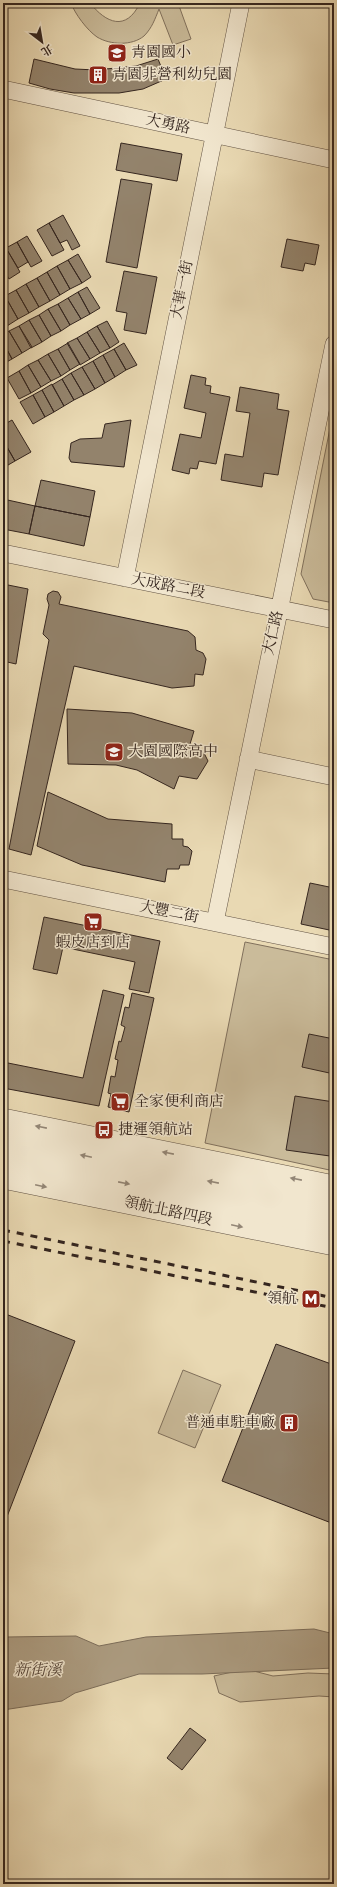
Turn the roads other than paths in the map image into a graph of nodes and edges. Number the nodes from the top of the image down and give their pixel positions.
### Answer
1 (241, 3) edge
2 (3, 89) edge
3 (214, 134) junction
4 (334, 160) edge
5 (334, 344) edge
6 (3, 553) edge
7 (125, 578) junction
8 (279, 609) junction
9 (334, 620) edge
10 (248, 758) junction
11 (334, 777) edge
12 (3, 879) edge
13 (215, 922) junction
14 (334, 947) edge
15 (3, 1119) edge
16 (3, 1139) edge
17 (3, 1159) edge
18 (3, 1178) edge
19 (334, 1186) edge
20 (334, 1206) edge
21 (334, 1226) edge
22 (334, 1245) edge

1 - 3 street, 大華一街
2 - 3 street, 大勇路
3 - 4 street, 大勇路
3 - 7 street, 大華一街
5 - 8 street, 大仁路
6 - 7 street, 大成路二段
7 - 8 street, 大成路二段
8 - 9 street, 大成路二段
8 - 10 street, 大仁路
10 - 11 street
10 - 13 street, 大仁路
12 - 13 street, 大豐二街
13 - 14 street, 大豐二街
19 -> 15 street
20 -> 16 main road
17 -> 21 main road, 領航北路四段
18 -> 22 street, 領航北路四段

